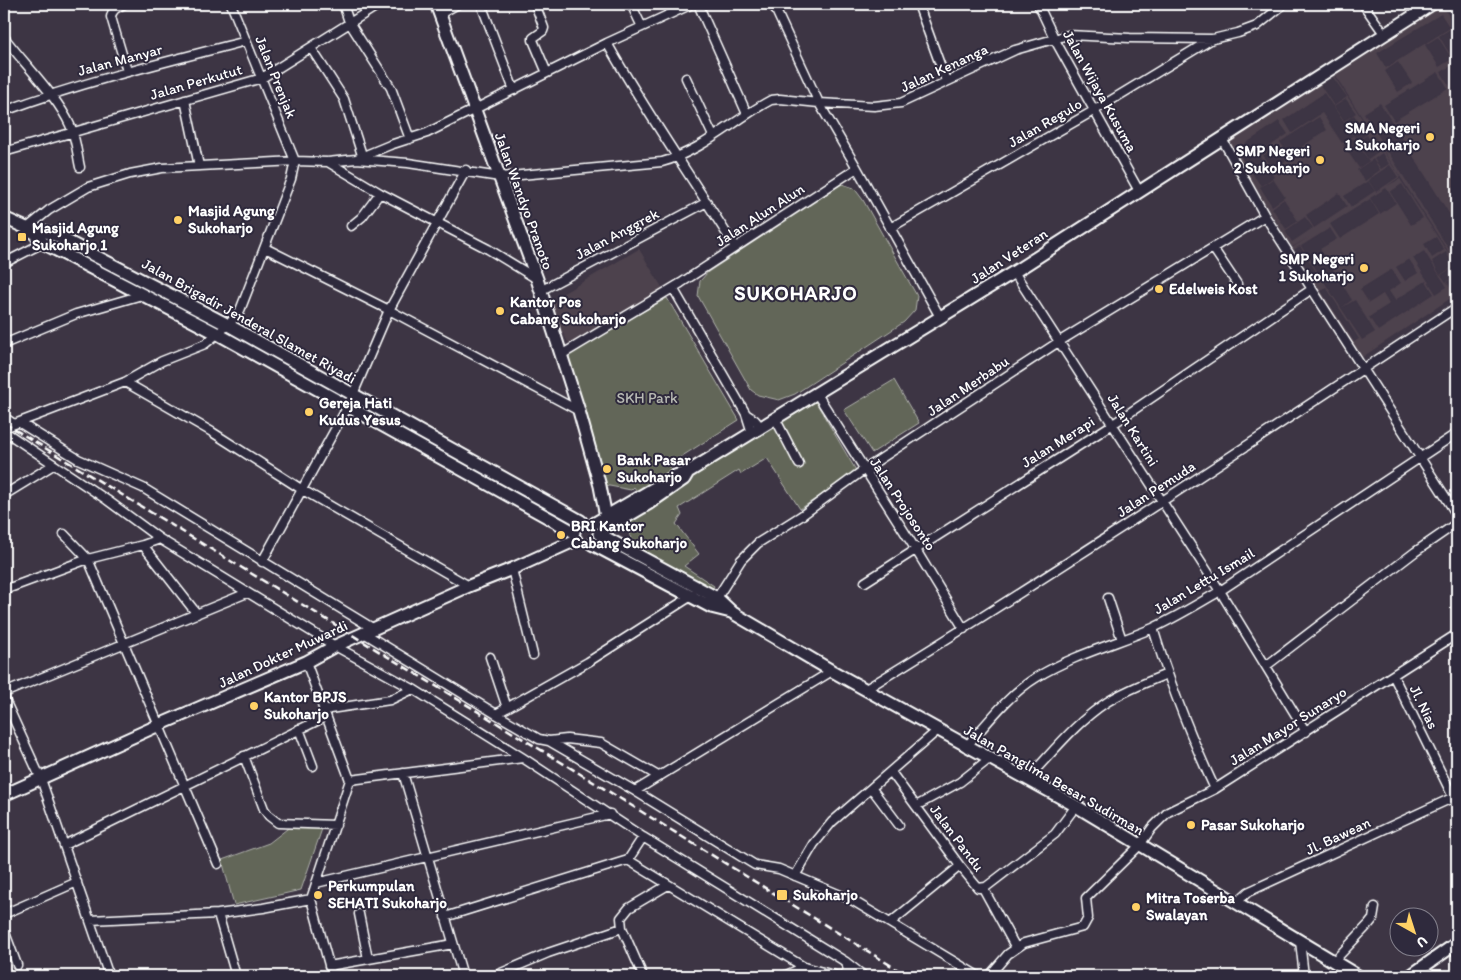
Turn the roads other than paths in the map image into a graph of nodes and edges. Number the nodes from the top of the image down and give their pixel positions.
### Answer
1 (124, 4) edge
2 (231, 4) edge
3 (343, 4) edge
4 (380, 4) edge
5 (458, 4) edge
6 (481, 4) edge
7 (536, 4) edge
8 (631, 4) edge
9 (692, 4) edge
10 (698, 4) edge
11 (773, 4) edge
12 (918, 4) edge
13 (1038, 4) edge
14 (1284, 4) edge
15 (1363, 4) edge
16 (1432, 4) edge
17 (1453, 4) edge
18 (674, 7) edge
19 (438, 9) edge
20 (1457, 11) edge
21 (349, 22) junction
22 (642, 26) junction
23 (1385, 35) junction
24 (4, 38) edge
25 (1213, 39) junction
26 (1055, 40) junction
27 (246, 41) junction
28 (607, 43) junction
29 (311, 48) junction
30 (127, 71) junction
31 (547, 73) junction
32 (262, 78) junction
33 (686, 78) dead end
34 (946, 80) junction
35 (514, 90) junction
36 (50, 94) junction
37 (185, 100) junction
38 (819, 103) junction
39 (475, 108) junction
40 (1095, 110) junction
41 (4, 111) edge
42 (747, 114) junction
43 (72, 132) junction
44 (713, 136) junction
45 (410, 139) junction
46 (1222, 140) junction
47 (4, 152) edge
48 (359, 157) junction
49 (678, 157) junction
50 (294, 162) junction
51 (328, 162) junction
52 (199, 166) junction
53 (80, 167) dead end
54 (857, 168) junction
55 (466, 170) junction
56 (500, 177) junction
57 (1139, 191) junction
58 (380, 193) junction
59 (707, 202) junction
60 (1265, 216) junction
61 (4, 218) edge
62 (437, 222) junction
63 (351, 226) dead end
64 (890, 228) junction
65 (29, 229) junction
66 (43, 243) junction
67 (735, 247) junction
68 (265, 248) junction
69 (1213, 248) junction
70 (4, 263) edge
71 (1014, 272) junction
72 (1237, 284) dead end
73 (538, 285) junction
74 (673, 288) junction
75 (1312, 289) junction
76 (142, 294) junction
77 (1457, 307) edge
78 (389, 310) junction
79 (940, 317) junction
80 (228, 325) junction
81 (218, 334) junction
82 (1060, 341) junction
83 (4, 344) edge
84 (561, 355) junction
85 (305, 368) junction
86 (1363, 369) junction
87 (298, 378) junction
88 (124, 382) junction
89 (817, 394) junction
90 (353, 395) junction
91 (348, 406) junction
92 (579, 411) junction
93 (4, 417) edge
94 (775, 418) junction
95 (17, 424) junction
96 (1113, 424) junction
97 (4, 430) edge
98 (756, 430) junction
99 (1457, 433) edge
100 (1420, 457) junction
101 (799, 464) dead end
102 (53, 465) junction
103 (865, 469) junction
104 (301, 489) junction
105 (4, 495) edge
106 (1162, 502) junction
107 (4, 505) edge
108 (4, 515) edge
109 (1457, 515) edge
110 (581, 521) junction
111 (608, 521) junction
112 (1457, 523) edge
113 (598, 530) junction
114 (64, 534) dead end
115 (575, 536) junction
116 (160, 539) junction
117 (592, 544) junction
118 (143, 545) junction
119 (916, 550) junction
120 (88, 559) junction
121 (262, 562) junction
122 (512, 569) junction
123 (865, 582) dead end
124 (469, 586) junction
125 (702, 589) junction
126 (4, 590) edge
127 (1220, 591) junction
128 (247, 594) junction
129 (691, 596) junction
130 (1108, 598) dead end
131 (714, 602) junction
132 (197, 614) junction
133 (1153, 628) junction
134 (964, 629) junction
135 (369, 631) junction
136 (1457, 634) edge
137 (1122, 640) junction
138 (124, 644) junction
139 (335, 646) junction
140 (533, 655) dead end
141 (490, 657) dead end
142 (306, 662) junction
143 (1266, 666) junction
144 (832, 671) junction
145 (1167, 674) junction
146 (1393, 675) junction
147 (412, 689) junction
148 (866, 689) junction
149 (4, 693) edge
150 (4, 698) edge
151 (507, 708) junction
152 (324, 713) junction
153 (496, 714) junction
154 (160, 725) junction
155 (299, 730) junction
156 (938, 730) junction
157 (1306, 732) junction
158 (549, 741) junction
159 (966, 747) junction
160 (244, 756) junction
161 (523, 758) junction
162 (989, 759) junction
163 (314, 766) dead end
164 (892, 772) junction
165 (403, 773) junction
166 (658, 776) junction
167 (41, 779) junction
168 (1027, 779) junction
169 (350, 780) junction
170 (186, 785) junction
171 (872, 789) junction
172 (1215, 789) junction
173 (635, 791) junction
174 (4, 795) edge
175 (1456, 801) edge
176 (916, 806) junction
177 (1076, 806) junction
178 (610, 814) junction
179 (336, 825) junction
180 (900, 825) dead end
181 (643, 837) junction
182 (64, 845) junction
183 (1140, 846) junction
184 (427, 857) junction
185 (628, 860) junction
186 (218, 864) dead end
187 (960, 866) junction
188 (795, 876) junction
189 (77, 882) junction
190 (316, 883) junction
191 (668, 884) junction
192 (983, 888) junction
193 (311, 899) junction
194 (1236, 903) junction
195 (1375, 908) dead end
196 (4, 914) edge
197 (218, 914) junction
198 (359, 914) dead end
199 (445, 917) junction
200 (90, 920) junction
201 (890, 923) junction
202 (622, 928) junction
203 (4, 930) edge
204 (1300, 941) junction
205 (1457, 943) edge
206 (453, 944) junction
207 (1016, 948) junction
208 (368, 959) junction
209 (1334, 961) junction
210 (846, 962) junction
211 (17, 965) dead end
212 (329, 966) junction
213 (804, 967) junction
214 (109, 976) edge
215 (236, 976) edge
216 (332, 976) edge
217 (463, 976) edge
218 (494, 976) edge
219 (643, 976) edge
220 (784, 976) edge
221 (840, 976) edge
222 (864, 976) edge
223 (978, 976) edge
224 (989, 976) edge
225 (1304, 976) edge
226 (1358, 976) edge
227 (1410, 976) edge

1 - 30 street
2 - 27 street, Jalan Prenjak
3 - 21 street
4 - 21 street, Jalan Perkutut
5 - 19 street
6 - 35 street
7 - 31 street
8 - 22 street
9 - 18 street
10 - 42 street
11 - 38 street
12 - 34 street
13 - 26 street, Jalan Wijaya Kusuma
14 - 25 street, Jalan Kenanga
15 - 23 street
16 - 23 main road, Jalan Veteran
17 - 20 street
18 - 22 street
19 - 39 main road, Jalan Wandyo Pranoto
21 - 29 street, Jalan Perkutut
21 - 45 street
22 - 28 street
23 - 46 main road, Jalan Veteran
24 - 36 street
25 - 26 street, Jalan Kenanga
25 - 40 street, Jalan Regulo
26 - 34 street, Jalan Kenanga
26 - 40 street, Jalan Wijaya Kusuma
27 - 30 street, Jalan Manyar
27 - 32 street, Jalan Prenjak
28 - 31 street
28 - 49 street
29 - 32 street, Jalan Perkutut
29 - 48 street
30 - 36 street, Jalan Manyar
31 - 35 street
32 - 37 street, Jalan Perkutut
32 - 50 street, Jalan Prenjak
33 - 44 street
34 - 38 street, Jalan Kenanga
35 - 39 street
36 - 41 street, Jalan Manyar
36 - 43 street
37 - 43 street, Jalan Perkutut
37 - 52 street
38 - 42 street, Jalan Kenanga
38 - 54 street
39 - 45 street
39 - 56 main road, Jalan Wandyo Pranoto
40 - 57 street, Jalan Wijaya Kusuma
40 - 64 street, Jalan Regulo
42 - 44 street, Jalan Kenanga
43 - 47 street, Jalan Perkutut
43 - 53 street
44 - 49 street, Jalan Kenanga
45 - 48 street
46 - 57 main road, Jalan Veteran
46 - 60 street
48 - 51 street
48 - 55 street, Jalan Kenanga
49 - 56 street, Jalan Kenanga
49 - 59 street
50 - 51 street
50 - 52 street
50 - 68 street
51 - 58 street
52 - 65 street
54 - 64 street
54 - 67 street, Jalan Alun Alun
55 - 56 street, Jalan Kenanga
55 - 62 street
56 - 73 main road, Jalan Wandyo Pranoto
57 - 71 main road, Jalan Veteran
58 - 62 street
58 - 63 street
59 - 67 street
59 - 73 street, Jalan Anggrek
60 - 69 street, Jalan Merbabu
60 - 75 street
61 - 65 main road, Jalan Brigadir Jenderal Slamet Riyadi
62 - 73 street
62 - 78 street
64 - 79 street
65 - 66 main road, Jalan Brigadir Jenderal Slamet Riyadi
65 - 80 main road, Jalan Brigadir Jenderal Slamet Riyadi
66 - 70 street
66 - 76 main road, Jalan Brigadir Jenderal Slamet Riyadi
67 - 74 street, Jalan Alun Alun
68 - 78 street
68 - 80 street
69 - 72 street
69 - 82 street, Jalan Merbabu
71 - 79 main road, Jalan Veteran
71 - 82 street, Jalan Kartini
73 - 84 main road, Jalan Wandyo Pranoto
74 - 84 street, Jalan Alun Alun
74 - 98 street
75 - 86 street
75 - 96 street, Jalan Merapi
76 - 81 main road, Jalan Brigadir Jenderal Slamet Riyadi
76 - 83 street
77 - 86 street, Jalan Pemuda
78 - 90 street
78 - 92 street
79 - 89 main road, Jalan Veteran
80 - 81 street
80 - 85 main road, Jalan Brigadir Jenderal Slamet Riyadi
81 - 87 main road, Jalan Brigadir Jenderal Slamet Riyadi
81 - 88 street
82 - 96 street, Jalan Kartini
82 - 103 street, Jalan Merbabu
84 - 92 main road, Jalan Wandyo Pranoto
85 - 87 main road
85 - 90 main road, Jalan Brigadir Jenderal Slamet Riyadi
86 - 100 street
86 - 106 street, Jalan Pemuda
87 - 91 main road, Jalan Brigadir Jenderal Slamet Riyadi
88 - 95 street
88 - 104 street
89 - 94 main road, Jalan Veteran
89 - 103 street, Jalan Projosonto
90 - 91 street
90 - 110 main road, Jalan Brigadir Jenderal Slamet Riyadi
91 - 104 street
91 - 115 main road, Jalan Brigadir Jenderal Slamet Riyadi
92 - 111 main road, Jalan Wandyo Pranoto
93 - 95 street
94 - 98 main road, Jalan Veteran
94 - 101 street
95 - 97 street
95 - 121 street
96 - 106 street, Jalan Kartini
96 - 119 street, Jalan Merapi
97 - 102 street
98 - 111 main road, Jalan Veteran
99 - 100 street, Jalan Lettu Ismail
100 - 109 street
100 - 127 street, Jalan Lettu Ismail
102 - 105 street
102 - 116 street
103 - 119 street, Jalan Projosonto
103 - 131 street, Jalan Merbabu
104 - 121 street
104 - 124 street
106 - 127 street, Jalan Kartini
106 - 134 street, Jalan Pemuda
107 - 108 street
110 - 113 main road
110 - 115 main road
111 - 113 main road, Jalan Veteran
112 - 143 street
113 - 117 main road
113 - 125 main road, Jalan Panglima Besar Sudirman
114 - 120 street
115 - 117 main road
115 - 122 main road, Jalan Dokter Muwardi
116 - 118 street
116 - 128 street
117 - 129 main road, Jalan Panglima Besar Sudirman
118 - 120 street
118 - 132 street
119 - 123 street, Jalan Merapi
119 - 134 street, Jalan Projosonto
120 - 126 street
120 - 138 street
121 - 135 street
122 - 124 main road, Jalan Dokter Muwardi
122 - 140 street
124 - 135 main road, Jalan Dokter Muwardi
125 - 129 street
125 - 131 main road, Jalan Panglima Besar Sudirman
127 - 133 street, Jalan Lettu Ismail
127 - 143 street, Jalan Kartini
128 - 132 street
128 - 139 street
129 - 131 main road, Jalan Panglima Besar Sudirman
129 - 151 street
130 - 137 street
131 - 144 main road, Jalan Panglima Besar Sudirman
132 - 138 street
133 - 137 street, Jalan Lettu Ismail
133 - 145 street
134 - 148 street, Jalan Pemuda
135 - 139 main road, Jalan Dokter Muwardi
135 - 153 street
136 - 146 street, Jalan Mayor Sunaryo
137 - 159 street, Jalan Lettu Ismail
138 - 149 street
138 - 154 street
139 - 142 main road, Jalan Dokter Muwardi
139 - 147 street
141 - 151 street
142 - 152 street
142 - 154 main road, Jalan Dokter Muwardi
143 - 157 street, Jalan Kartini
144 - 148 main road, Jalan Panglima Besar Sudirman
144 - 166 street
145 - 168 street
145 - 172 street
146 - 157 street, Jalan Mayor Sunaryo
146 - 175 street, Jl. Nias
147 - 152 street
147 - 161 street
148 - 156 main road, Jalan Panglima Besar Sudirman
150 - 167 street
151 - 153 street
152 - 155 street
152 - 169 street
153 - 158 street
154 - 167 main road, Jalan Dokter Muwardi
154 - 170 street
155 - 160 street
155 - 163 street
156 - 159 main road, Jalan Panglima Besar Sudirman
156 - 164 street
157 - 172 street, Jalan Mayor Sunaryo
158 - 166 street
158 - 173 street
159 - 162 main road, Jalan Panglima Besar Sudirman
160 - 170 street
160 - 179 street
161 - 165 street
161 - 178 street
162 - 168 main road, Jalan Panglima Besar Sudirman
162 - 176 street
164 - 171 street
164 - 176 street, Jalan Pandu
165 - 169 street
165 - 184 street
166 - 173 street
167 - 174 main road, Jalan Dokter Muwardi
167 - 182 street
168 - 177 main road, Jalan Panglima Besar Sudirman
169 - 179 street
170 - 182 street
170 - 186 street
171 - 180 street
171 - 188 street
172 - 183 street, Jalan Mayor Sunaryo
173 - 188 street
175 - 194 street, Jl. Bawean
176 - 187 street, Jalan Pandu
177 - 183 main road, Jalan Panglima Besar Sudirman
177 - 192 street, Jalan Pandu
178 - 181 street
178 - 184 street
179 - 190 street
181 - 185 street
181 - 210 street
182 - 189 street
183 - 194 main road, Jalan Panglima Besar Sudirman
183 - 207 street, Jalan Mayor Sunaryo
184 - 190 street
184 - 199 street
185 - 191 street
185 - 199 street
187 - 192 street, Jalan Pandu
187 - 201 street
188 - 201 street
189 - 196 street
189 - 200 street
190 - 193 street
191 - 202 street
191 - 213 street
192 - 207 street
193 - 197 street
193 - 212 street
194 - 204 main road, Jalan Panglima Besar Sudirman
195 - 209 street
197 - 200 street
197 - 215 street
198 - 208 street
199 - 206 street
200 - 214 street
201 - 223 street
202 - 218 street
202 - 219 street
203 - 211 street
204 - 209 main road, Jalan Panglima Besar Sudirman
204 - 225 street
205 - 227 main road
206 - 208 street
206 - 217 street
207 - 224 street
208 - 212 street
209 - 226 main road, Jalan Panglima Besar Sudirman
210 - 221 street
210 - 222 street
212 - 216 street
213 - 220 street
213 - 221 street

